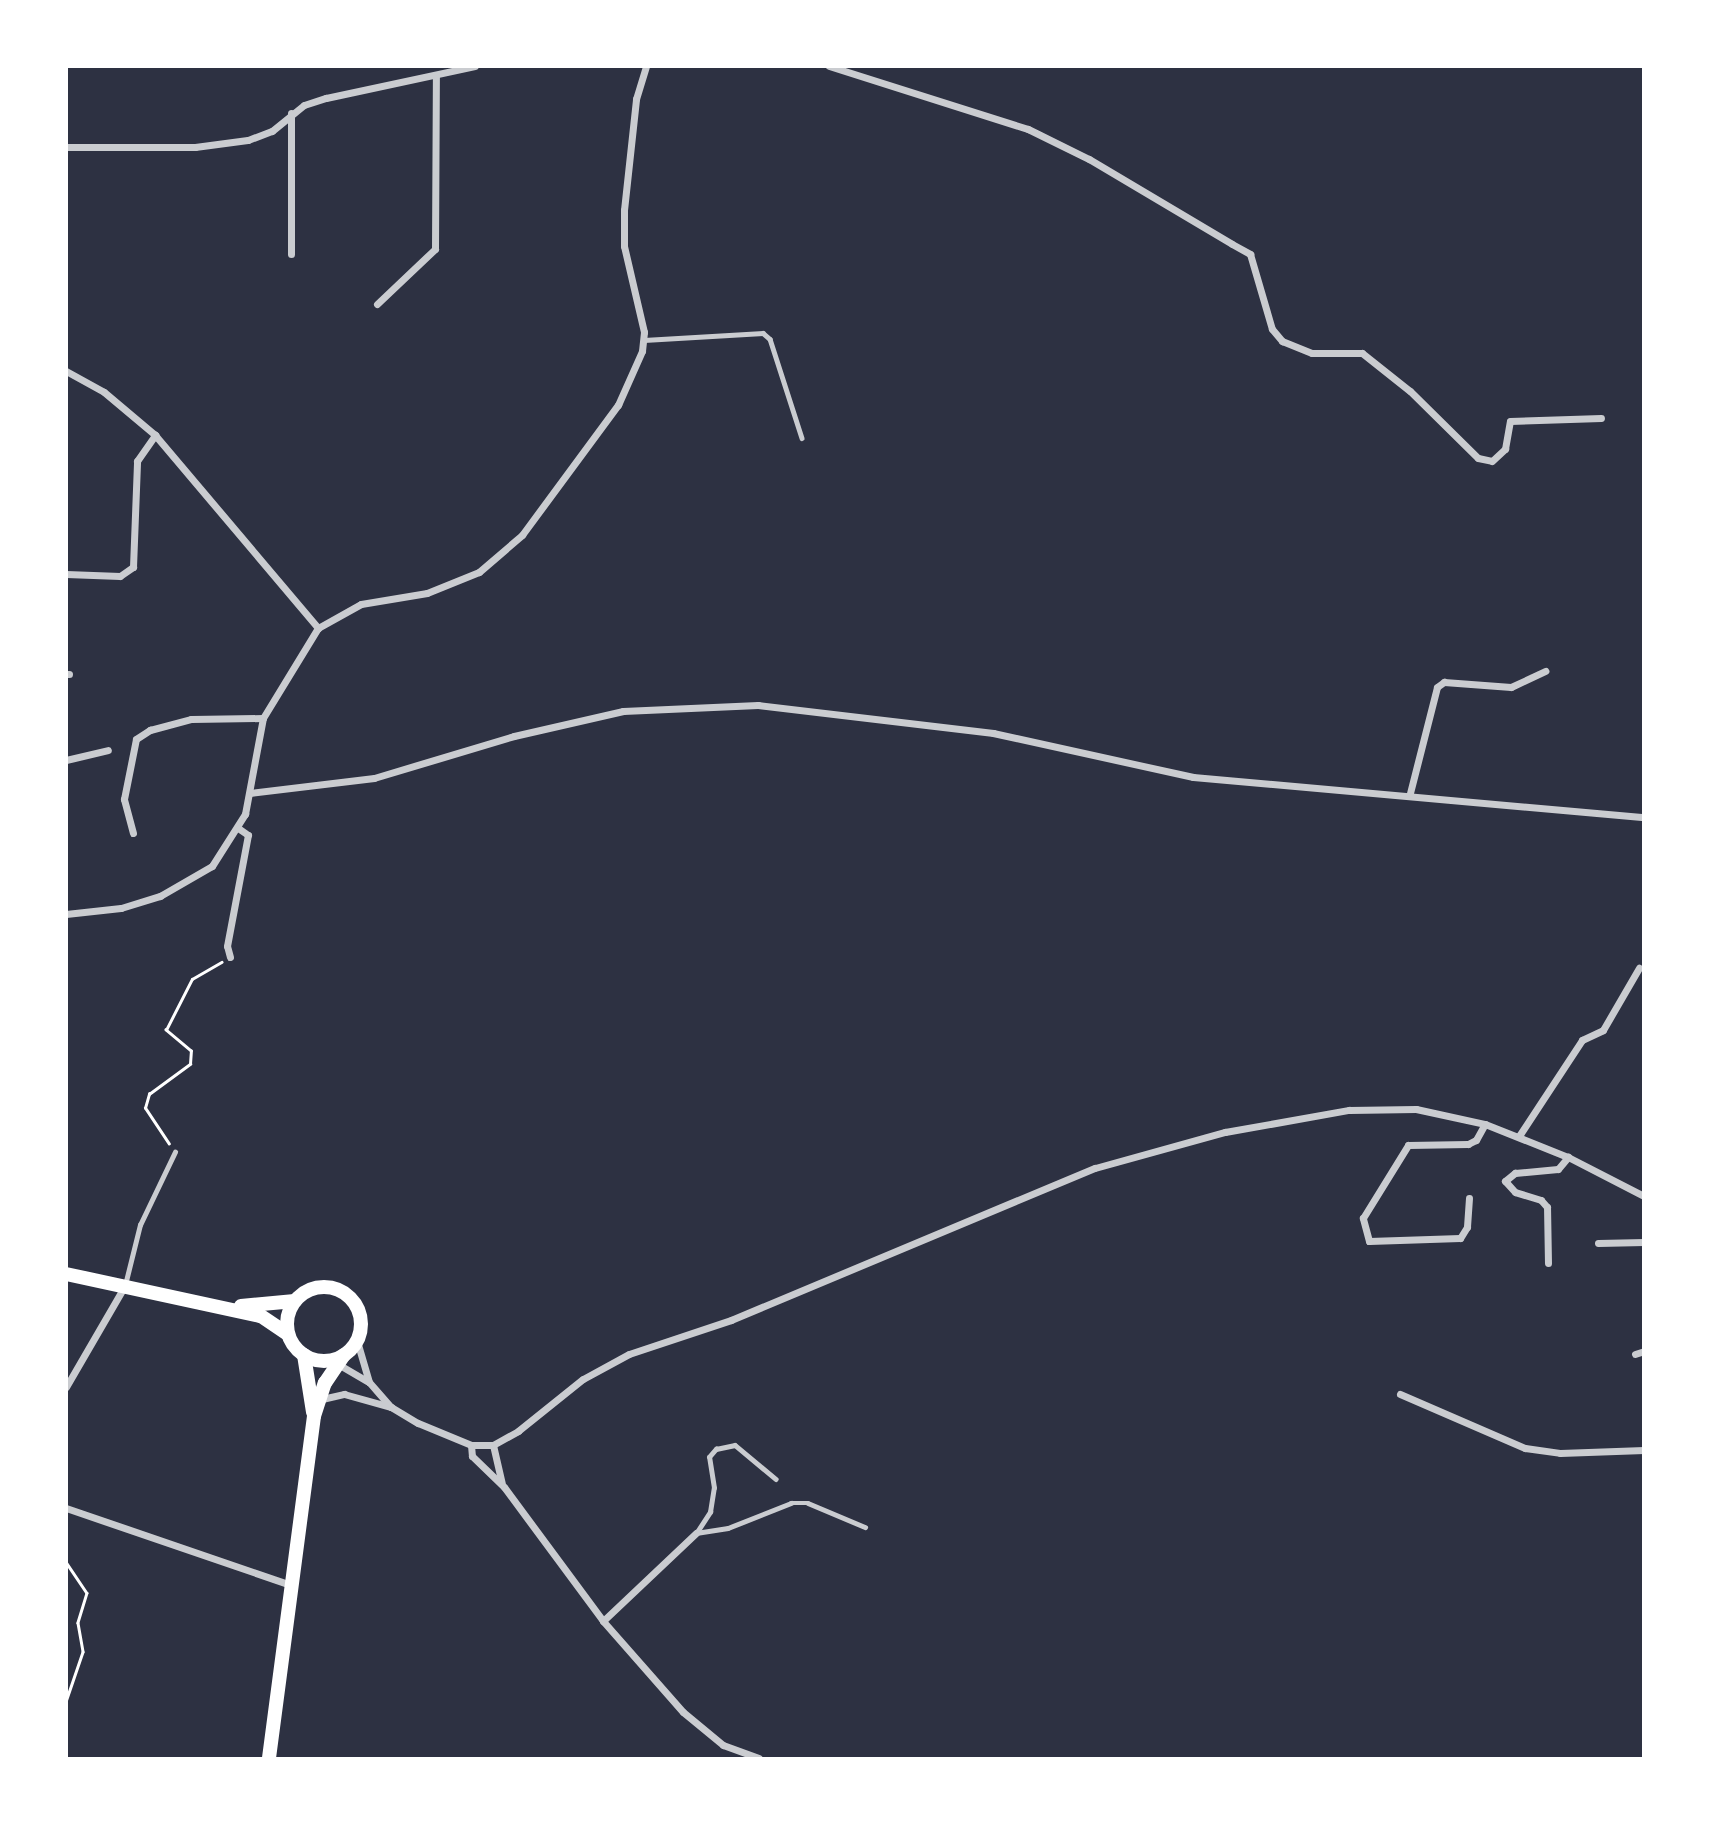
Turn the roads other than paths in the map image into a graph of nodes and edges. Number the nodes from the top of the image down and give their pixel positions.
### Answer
1 (475, 66) edge
2 (646, 66) edge
3 (829, 66) edge
4 (436, 77) junction
5 (291, 113) junction
6 (66, 147) edge
7 (291, 254) dead end
8 (377, 304) dead end
9 (643, 340) junction
10 (66, 371) edge
11 (1601, 418) dead end
12 (155, 435) junction
13 (802, 438) dead end
14 (66, 574) edge
15 (318, 628) junction
16 (1545, 671) dead end
17 (263, 719) junction
18 (108, 750) dead end
19 (66, 760) edge
20 (250, 793) junction
21 (1410, 793) junction
22 (1643, 817) edge
23 (238, 828) junction
24 (133, 833) dead end
25 (66, 914) edge
26 (230, 957) road end
27 (1639, 968) dead end
28 (1485, 1124) junction
29 (1519, 1136) junction
30 (175, 1152) road end
31 (1568, 1157) junction
32 (1643, 1196) edge
33 (1469, 1198) dead end
34 (1643, 1242) edge
35 (1598, 1243) dead end
36 (1548, 1263) dead end
37 (66, 1274) edge
38 (124, 1287) junction
39 (295, 1301) junction
40 (227, 1307) junction
41 (288, 1334) junction
42 (357, 1341) junction
43 (1643, 1351) edge
44 (1635, 1354) dead end
45 (304, 1355) junction
46 (338, 1360) junction
47 (369, 1382) junction
48 (66, 1387) edge
49 (1400, 1394) dead end
50 (318, 1401) junction
51 (391, 1407) junction
52 (314, 1416) junction
53 (493, 1444) junction
54 (471, 1445) junction
55 (1643, 1450) edge
56 (776, 1479) dead end
57 (504, 1487) junction
58 (66, 1508) edge
59 (865, 1527) dead end
60 (696, 1533) junction
61 (292, 1585) junction
62 (603, 1621) junction
63 (269, 1759) edge
64 (759, 1759) edge

1 - 4 street
2 - 9 street
3 - 11 street
4 - 5 street
4 - 8 street
5 - 6 street
5 - 7 street
9 - 13 lane
9 - 15 street
10 - 12 street
12 - 14 street
12 - 15 street
15 - 17 street
16 - 21 street
17 - 20 street
17 - 24 street
18 - 19 street
20 - 21 street
20 - 23 street
21 - 22 street
23 - 25 street
23 - 26 street
27 - 29 street
28 - 29 street
28 - 33 street
28 - 53 street
29 - 31 street
30 - 38 lane
31 - 32 street
31 - 36 street
34 - 35 street
37 - 38 main road
38 - 40 main road
38 - 48 street
39 - 40 main road
39 - 41 main road
39 - 42 main road
40 - 41 main road
41 - 45 main road
42 - 46 main road
42 - 47 street
43 - 44 street
45 - 46 main road
45 - 52 main road
46 - 47 street
46 - 50 main road
47 - 51 street
49 - 55 street
50 - 51 street
50 - 52 main road
51 - 54 street
52 - 61 main road
53 - 54 street
53 - 57 street
54 - 57 street
56 - 60 lane
57 - 62 street
58 - 61 street
59 - 60 lane
60 - 62 street
61 - 63 main road
62 - 64 street

